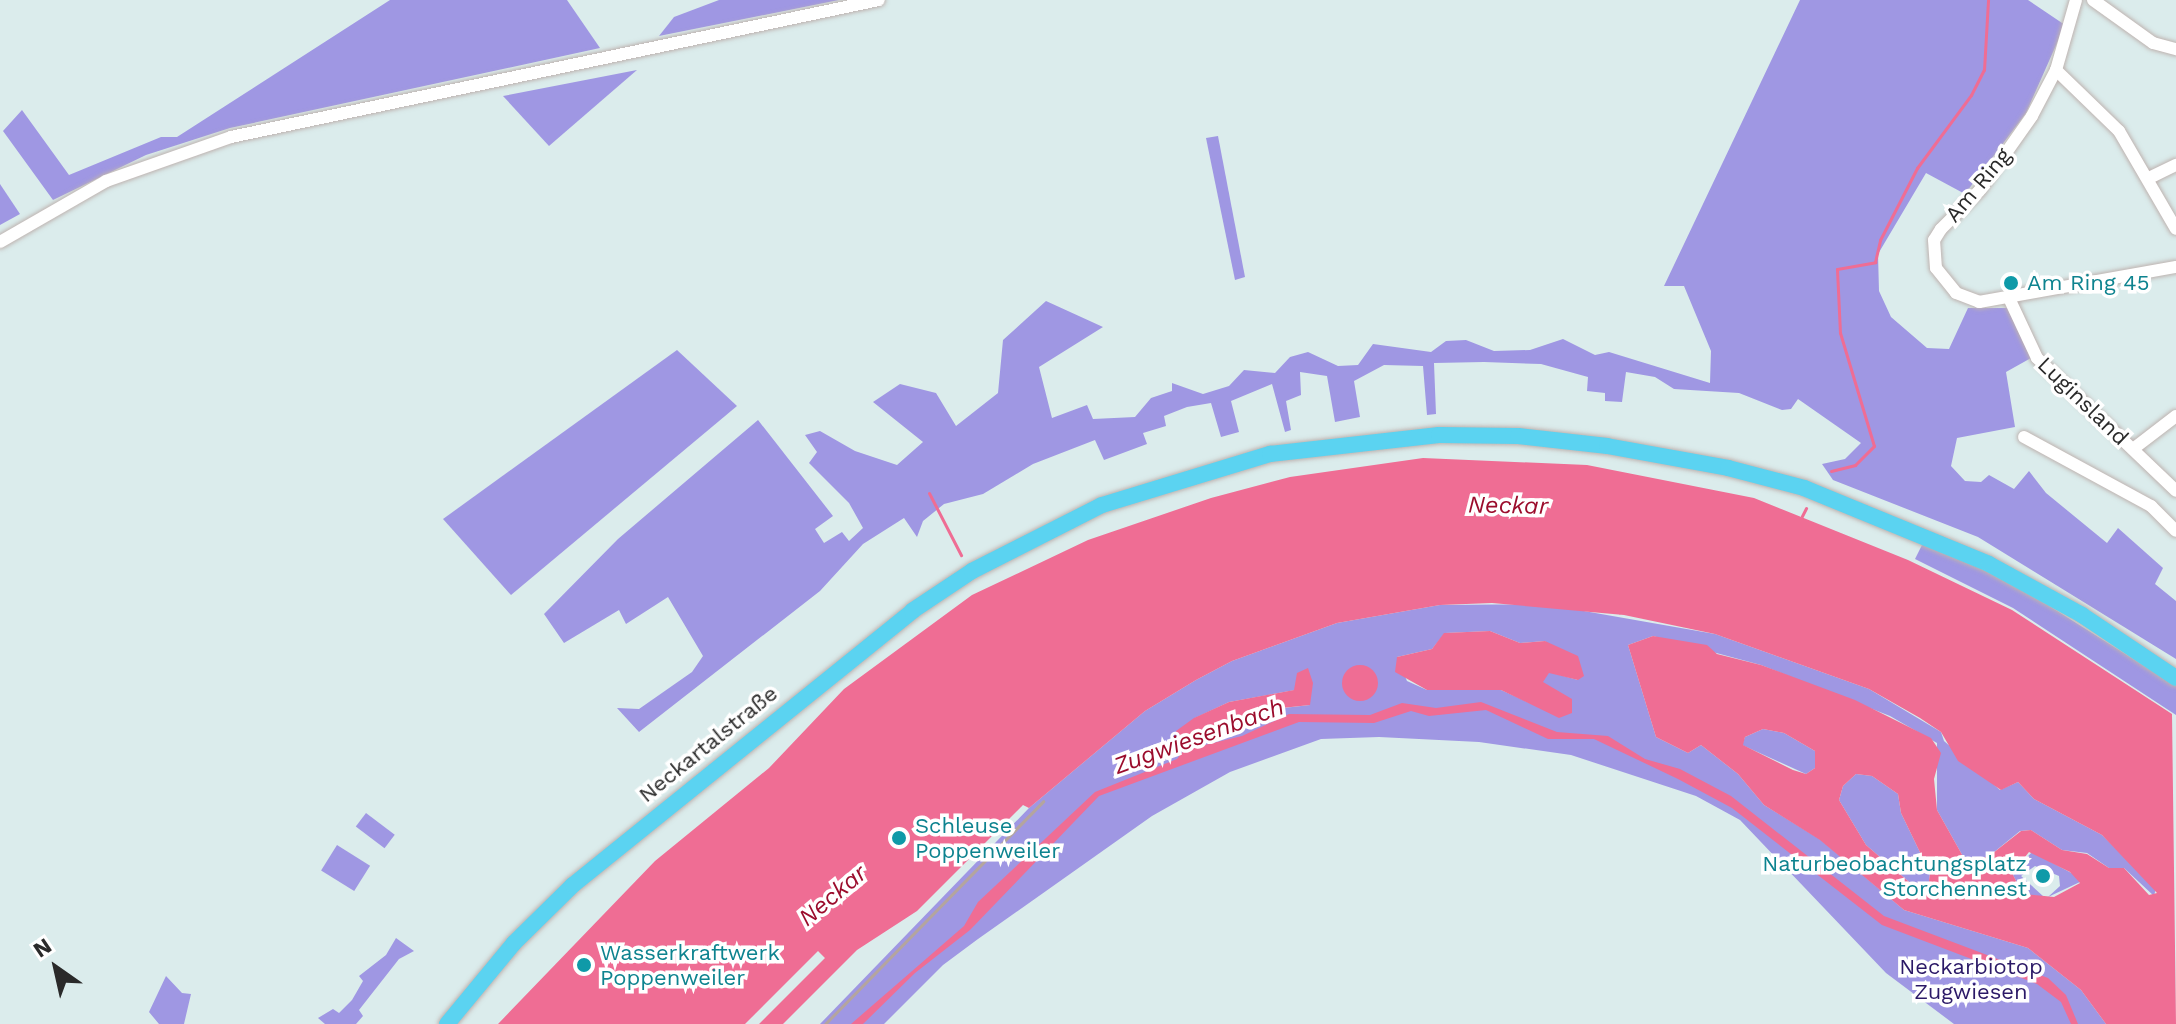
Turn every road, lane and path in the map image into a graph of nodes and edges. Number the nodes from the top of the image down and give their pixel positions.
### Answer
1 (879, 0) edge
2 (2076, 0) edge
3 (2093, 0) edge
4 (2176, 49) edge
5 (2056, 70) junction
6 (2176, 165) edge
7 (2149, 178) junction
8 (2176, 229) edge
9 (0, 242) edge
10 (2176, 267) edge
11 (2009, 298) junction
12 (2176, 416) edge
13 (2024, 437) dead end
14 (2133, 449) junction
15 (2176, 491) edge
16 (2172, 518) edge
17 (2176, 531) edge
18 (2176, 678) edge
19 (447, 1024) edge

1 - 9 street
2 - 5 street, Am Ring
3 - 4 street
5 - 7 street
5 - 11 street, Am Ring
6 - 7 street
7 - 8 street
10 - 11 street, Am Ring
11 - 14 street, Luginsland
12 - 14 street
13 - 16 street
14 - 15 street, Luginsland
16 - 17 street
18 - 19 main road, Neckartalstraße

